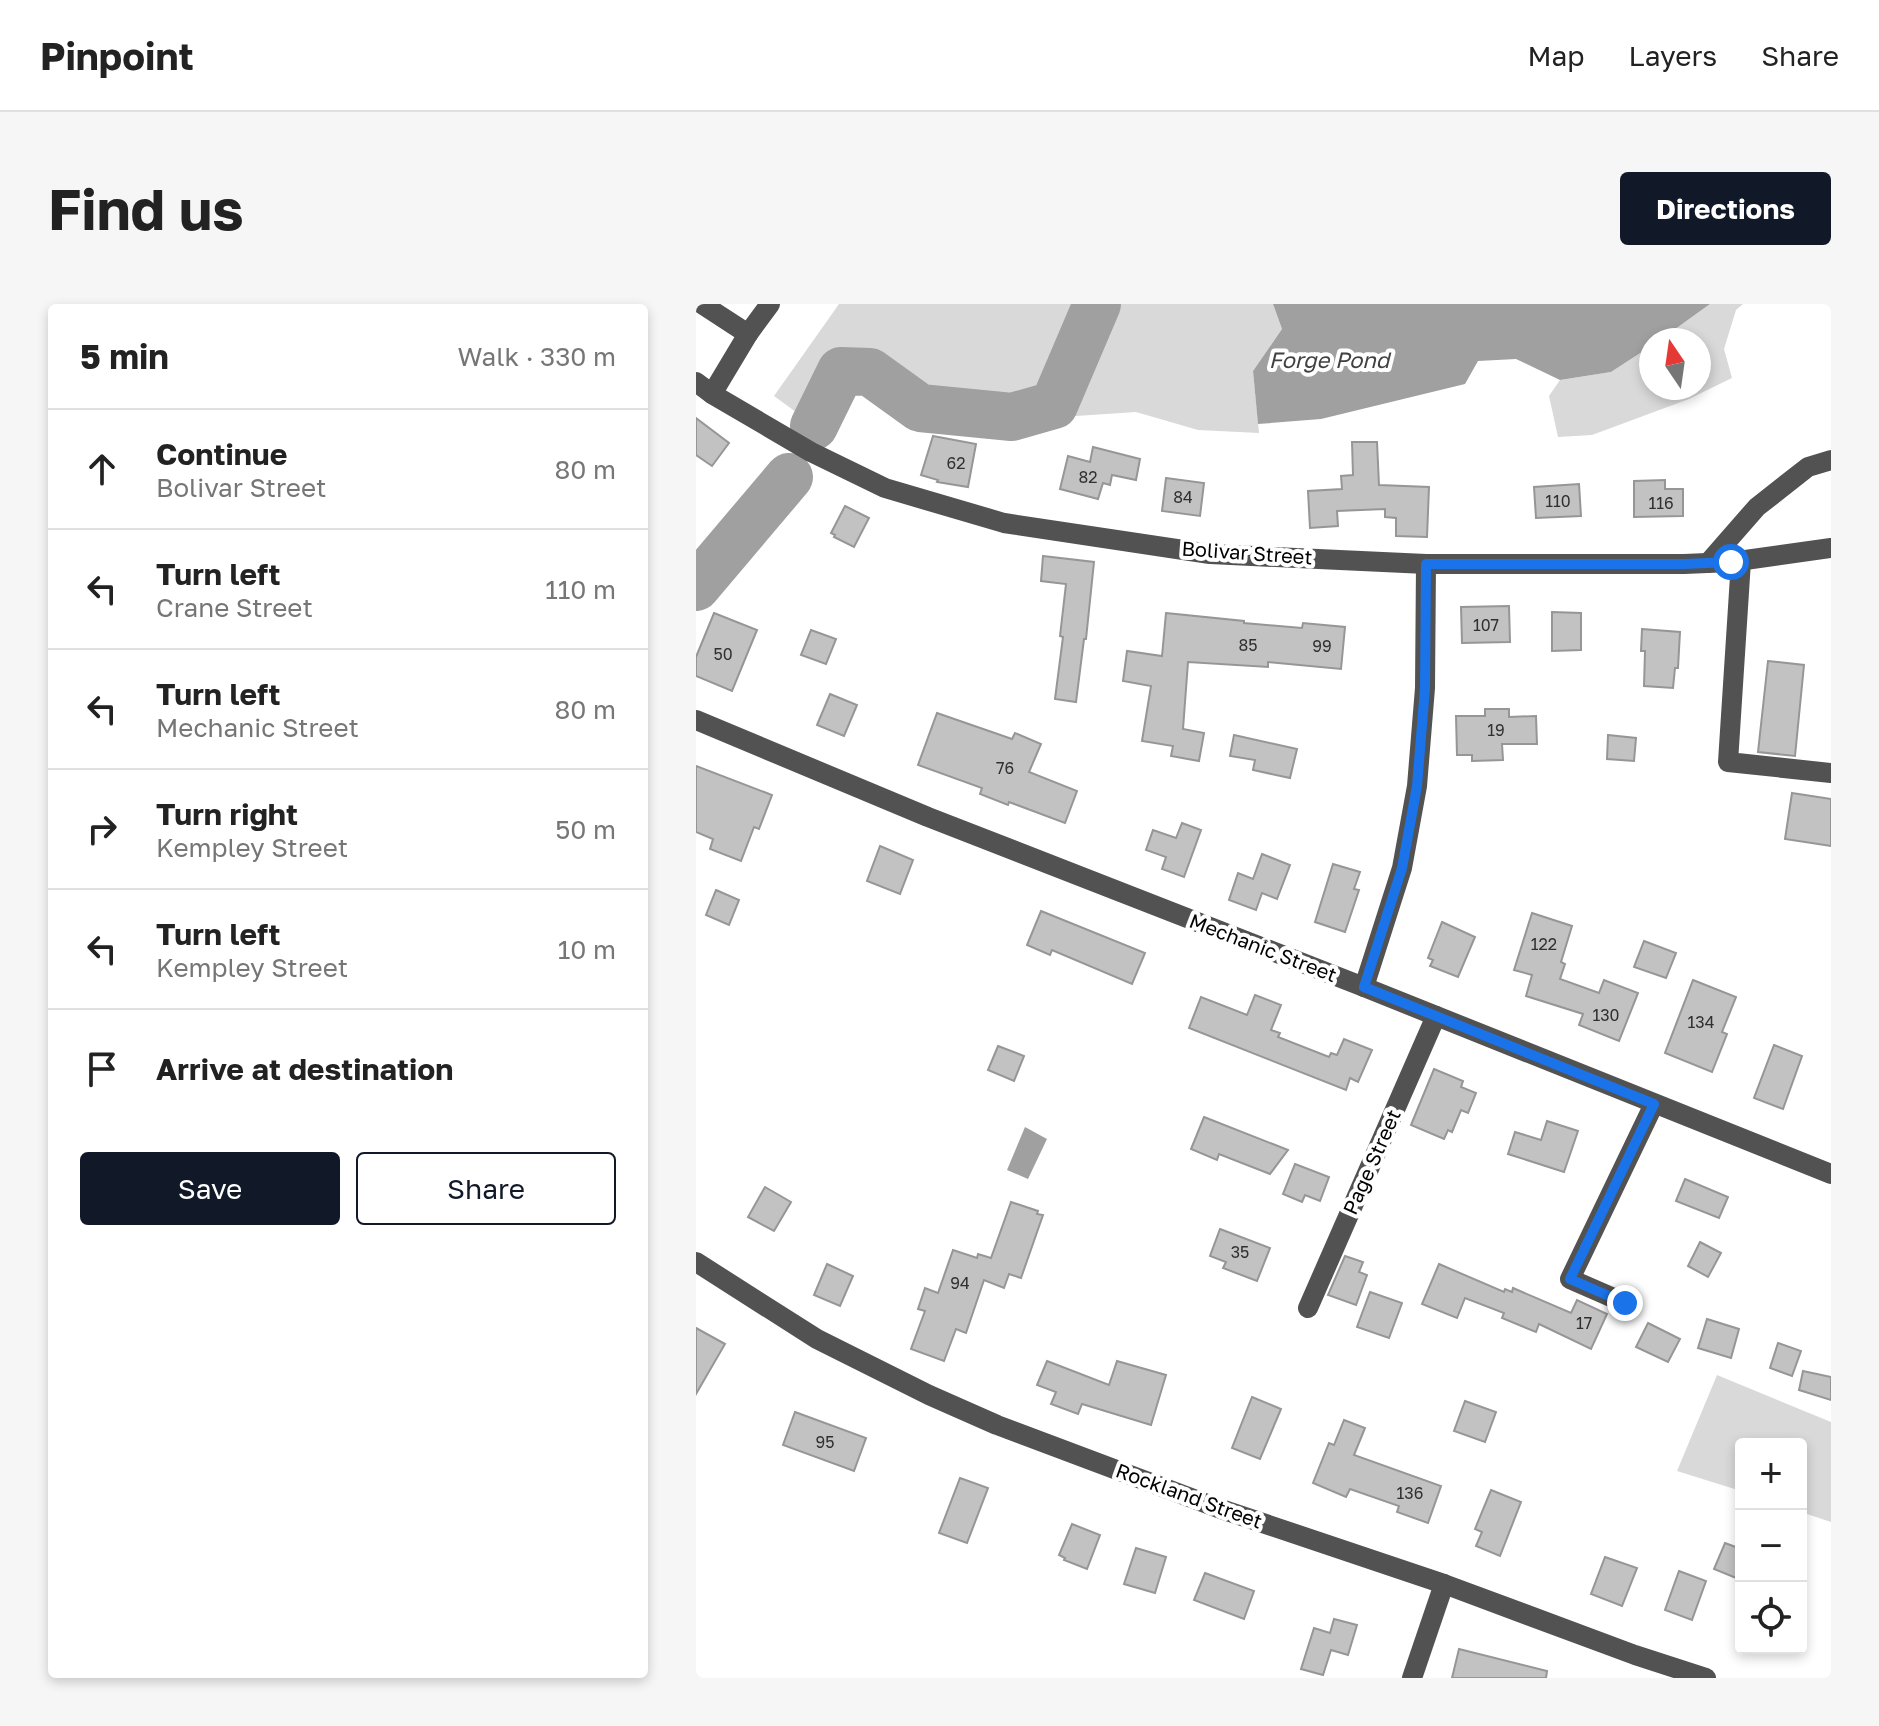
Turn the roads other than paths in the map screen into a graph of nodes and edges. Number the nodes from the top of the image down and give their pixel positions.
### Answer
1 (702, 304) edge
2 (770, 304) edge
3 (748, 334) junction
4 (704, 388) edge
5 (1831, 460) edge
6 (1831, 548) edge
7 (1741, 561) junction
8 (1708, 563) junction
9 (1426, 564) junction
10 (696, 720) edge
11 (1831, 773) edge
12 (1364, 987) junction
13 (1436, 1016) junction
14 (1654, 1104) junction
15 (1831, 1174) edge
16 (696, 1262) edge
17 (1625, 1303) dead end
18 (1308, 1308) dead end
19 (1444, 1584) junction
20 (1412, 1678) edge
21 (1706, 1678) edge

1 - 3 street
2 - 3 street
3 - 4 street
4 - 9 street, Bolivar Street
5 - 8 street
6 - 7 street, Bolivar Street
7 - 8 street, Bolivar Street
7 - 11 street
8 - 9 street, Bolivar Street
9 - 12 street
10 - 12 street, Mechanic Street
12 - 13 street, Mechanic Street
13 - 14 street, Mechanic Street
13 - 18 street, Page Street
14 - 15 street, Mechanic Street
14 - 17 street
16 - 19 street, Rockland Street
19 - 20 street
19 - 21 street, Rockland Street

